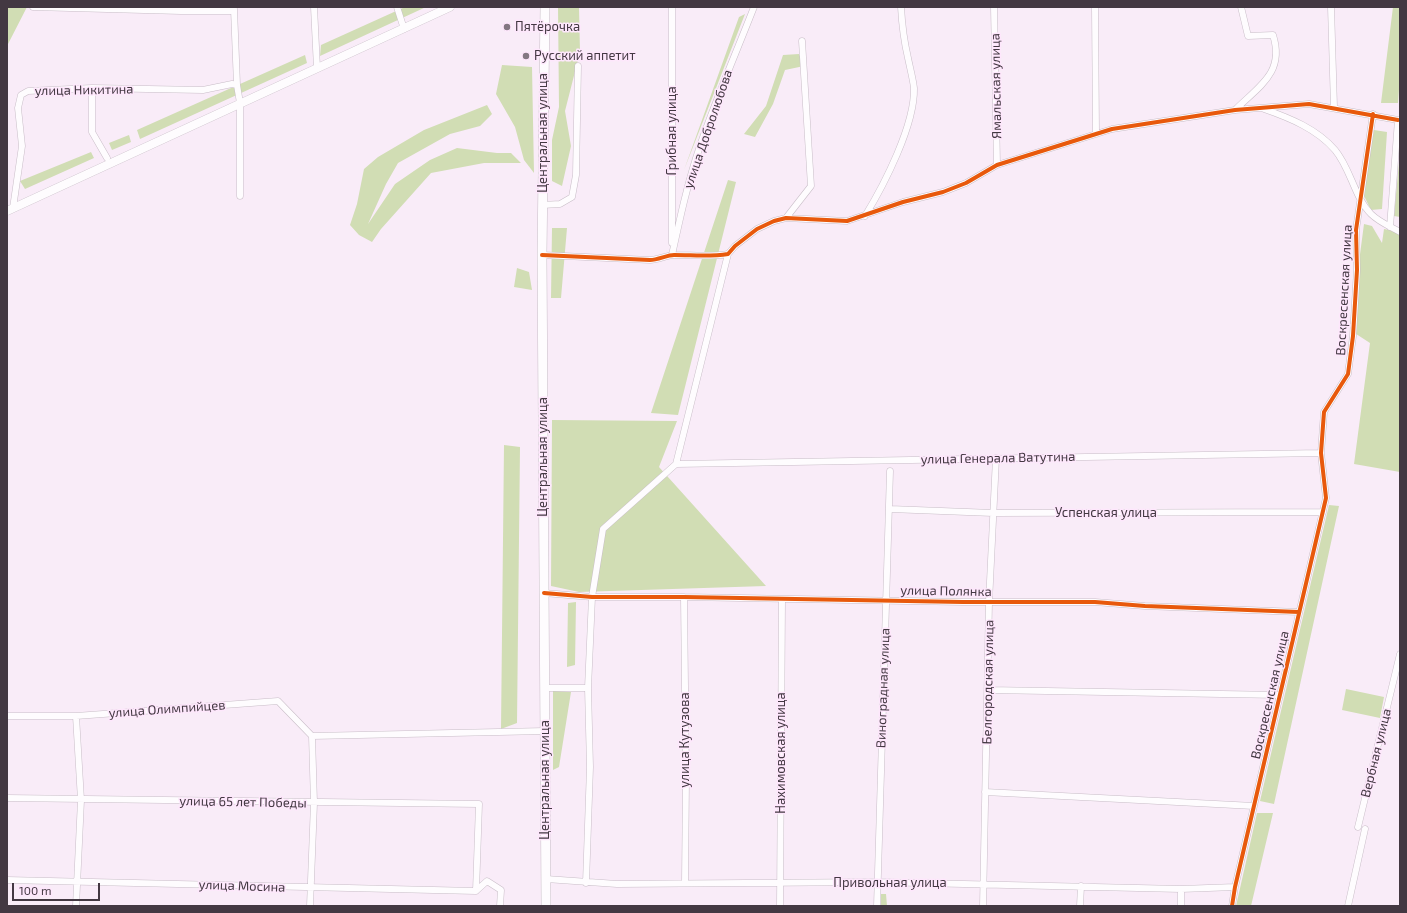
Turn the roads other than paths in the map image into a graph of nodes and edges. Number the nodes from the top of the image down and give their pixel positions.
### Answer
1 (33, 7) edge
2 (314, 7) edge
3 (397, 7) edge
4 (450, 7) edge
5 (545, 7) edge
6 (672, 7) edge
7 (754, 7) edge
8 (901, 7) edge
9 (994, 7) edge
10 (1094, 7) edge
11 (1241, 7) edge
12 (1331, 7) edge
13 (234, 9) edge
14 (404, 29) junction
15 (802, 41) dead end
16 (578, 66) dead end
17 (317, 68) junction
18 (237, 85) junction
19 (92, 88) junction
20 (240, 103) junction
21 (1334, 107) junction
22 (1261, 108) junction
23 (1235, 110) junction
24 (1373, 114) junction
25 (1399, 120) edge
26 (1096, 134) junction
27 (107, 158) dead end
28 (997, 165) junction
29 (240, 196) dead end
30 (1360, 198) junction
31 (542, 205) junction
32 (10, 209) edge
33 (865, 216) junction
34 (786, 218) junction
35 (1390, 226) junction
36 (1400, 232) edge
37 (728, 254) junction
38 (542, 255) junction
39 (672, 255) junction
40 (1321, 453) junction
41 (996, 458) junction
42 (676, 464) junction
43 (890, 471) dead end
44 (890, 508) junction
45 (1323, 512) junction
46 (993, 513) junction
47 (544, 593) junction
48 (592, 597) junction
49 (684, 597) junction
50 (782, 599) junction
51 (886, 600) junction
52 (989, 602) junction
53 (1299, 612) junction
54 (1400, 654) edge
55 (544, 688) junction
56 (588, 688) junction
57 (988, 690) junction
58 (1280, 695) junction
59 (7, 716) edge
60 (76, 716) junction
61 (545, 731) junction
62 (312, 736) junction
63 (985, 792) junction
64 (7, 798) edge
65 (81, 800) junction
66 (314, 803) junction
67 (1254, 806) junction
68 (546, 879) junction
69 (7, 880) edge
70 (76, 881) junction
71 (877, 882) junction
72 (586, 883) junction
73 (685, 883) junction
74 (781, 883) junction
75 (983, 883) junction
76 (1081, 886) junction
77 (1235, 887) junction
78 (311, 888) junction
79 (1181, 889) junction
80 (476, 892) junction
81 (76, 906) edge
82 (310, 906) edge
83 (500, 906) edge
84 (546, 906) edge
85 (780, 906) edge
86 (877, 906) edge
87 (983, 906) edge
88 (1080, 906) edge
89 (1181, 906) edge
90 (1232, 906) edge
91 (1348, 906) edge

1 - 13 street
2 - 17 street
3 - 14 street
4 - 14 street
5 - 31 main road, Центральная улица
6 - 39 street, Грибная улица
7 - 39 street, улица Добролюбова
8 - 33 street
9 - 28 street, Ямальская улица
10 - 26 street
11 - 23 street
12 - 21 street
13 - 18 street
14 - 17 street
15 - 34 street
16 - 31 street
17 - 20 street
18 - 19 street, улица Никитина
18 - 20 street
19 - 27 street
19 - 32 street, улица Никитина
20 - 29 street
20 - 32 street
21 - 22 street
21 - 24 street
22 - 23 street
22 - 30 street
23 - 26 street
24 - 25 street
24 - 30 street, Воскресенская улица
25 - 35 street
26 - 28 street
28 - 33 street
30 - 35 street
30 - 40 street, Воскресенская улица
31 - 38 main road, Центральная улица
33 - 34 street
34 - 37 street
35 - 36 street
37 - 39 street
37 - 42 street
38 - 39 street
38 - 47 main road, Центральная улица
40 - 41 street, улица Генерала Ватутина
40 - 45 street, Воскресенская улица
41 - 42 street, улица Генерала Ватутина
41 - 46 street, Белгородская улица
42 - 48 street
43 - 44 street, Виноградная улица
44 - 46 street, Успенская улица
44 - 51 street, Виноградная улица
45 - 46 street, Успенская улица
45 - 53 street, Воскресенская улица
46 - 52 street, Белгородская улица
47 - 48 street, улица Полянка
47 - 55 main road, Центральная улица
48 - 49 street, улица Полянка
48 - 56 street
49 - 50 street, улица Полянка
49 - 73 street, улица Кутузова
50 - 51 street, улица Полянка
50 - 74 street, Нахимовская улица
51 - 52 street, улица Полянка
51 - 71 street, Виноградная улица
52 - 53 street, улица Полянка
52 - 57 street, Белгородская улица
53 - 58 street, Воскресенская улица
54 - 91 street, Вербная улица
55 - 56 street
55 - 61 main road, Центральная улица
56 - 72 street
57 - 58 street
57 - 63 street, Белгородская улица
58 - 67 street, Воскресенская улица
59 - 60 street, улица Олимпийцев
60 - 62 street, улица Олимпийцев
60 - 65 street
61 - 62 street
61 - 68 main road, Центральная улица
62 - 66 street
63 - 67 street
63 - 75 street, Белгородская улица
64 - 65 street, улица 65 лет Победы
65 - 66 street, улица 65 лет Победы
65 - 70 street
66 - 78 street
66 - 80 street, улица 65 лет Победы
67 - 77 street, Воскресенская улица
68 - 72 street, Привольная улица
68 - 84 main road, Центральная улица
69 - 70 street, улица Мосина
70 - 78 street, улица Мосина
70 - 81 street
71 - 74 street, Привольная улица
71 - 75 street, Привольная улица
71 - 86 street, Виноградная улица
72 - 73 street, Привольная улица
73 - 74 street, Привольная улица
74 - 85 street, Нахимовская улица
75 - 76 street, Привольная улица
75 - 87 street, Белгородская улица
76 - 79 street, Привольная улица
76 - 88 street
77 - 79 street, Привольная улица
77 - 90 street, Воскресенская улица
78 - 80 street, улица Мосина
78 - 82 street
79 - 89 street
80 - 83 street

